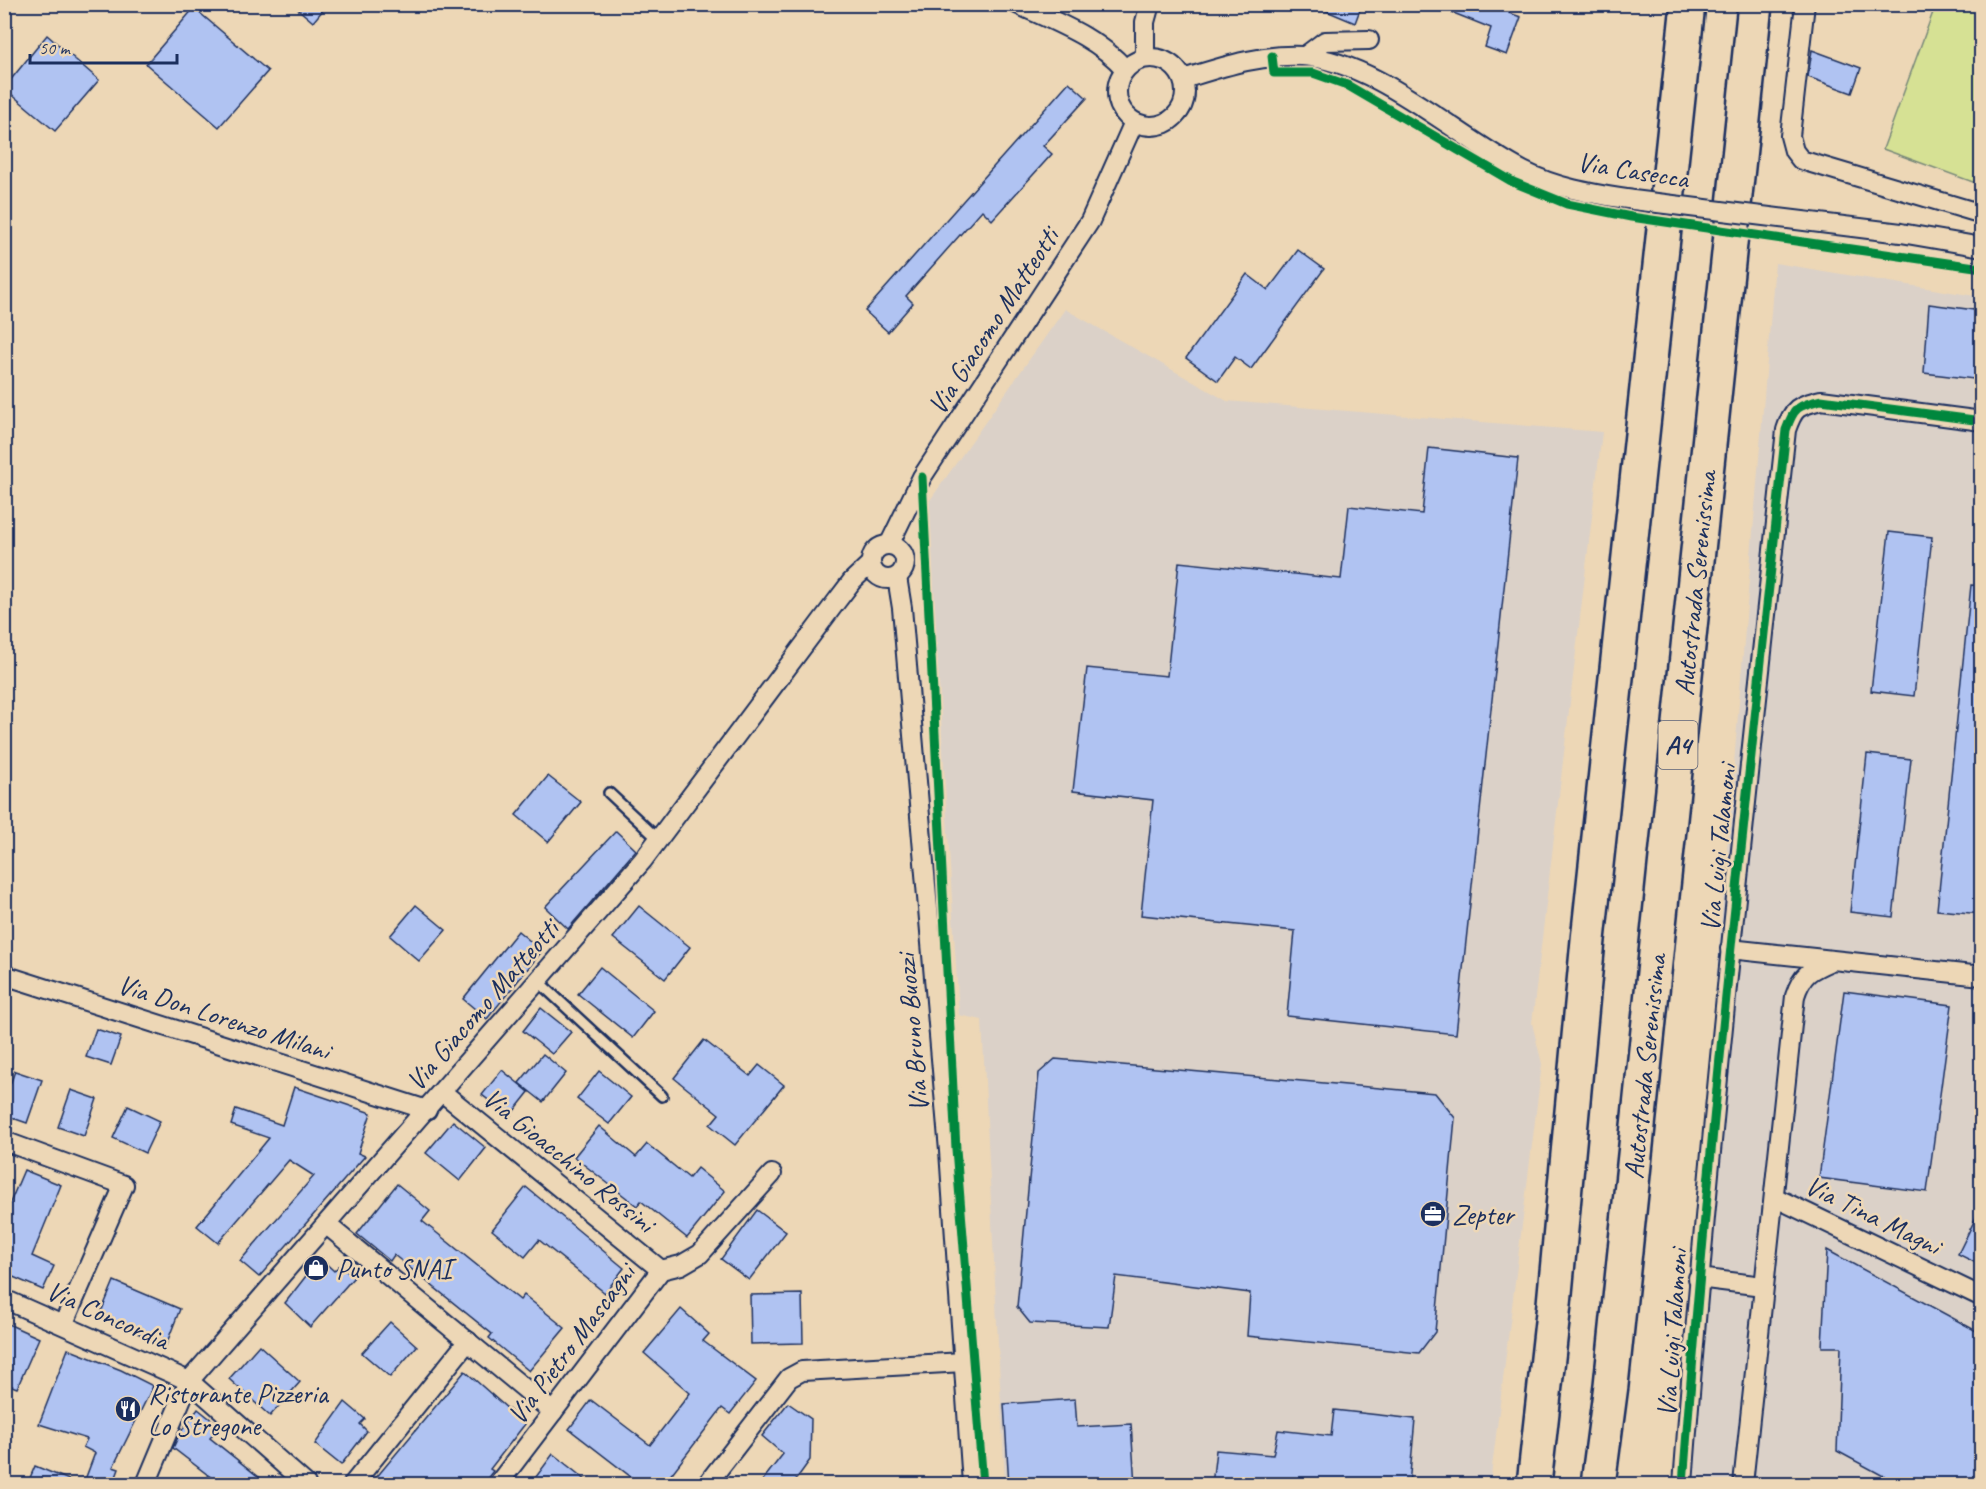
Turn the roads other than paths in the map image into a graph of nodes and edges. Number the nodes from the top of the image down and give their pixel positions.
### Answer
1 (1017, 4) edge
2 (1150, 4) edge
3 (1688, 4) edge
4 (1755, 4) edge
5 (1805, 4) edge
6 (1370, 40) dead end
7 (1305, 56) junction
8 (1145, 58) junction
9 (1125, 69) junction
10 (1183, 79) junction
11 (1134, 122) junction
12 (1982, 214) edge
13 (1982, 247) edge
14 (1982, 421) edge
15 (889, 545) junction
16 (870, 564) junction
17 (897, 577) junction
18 (609, 793) dead end
19 (658, 839) junction
20 (1730, 949) junction
21 (1830, 961) junction
22 (4, 975) edge
23 (1982, 976) edge
24 (538, 981) junction
25 (442, 1092) junction
26 (662, 1096) dead end
27 (427, 1110) junction
28 (4, 1141) edge
29 (772, 1174) dead end
30 (1774, 1197) junction
31 (327, 1225) junction
32 (661, 1270) junction
33 (1698, 1278) junction
34 (1763, 1286) junction
35 (1982, 1297) edge
36 (4, 1299) edge
37 (64, 1323) junction
38 (468, 1341) junction
39 (964, 1362) junction
40 (189, 1381) junction
41 (553, 1412) junction
42 (146, 1485) edge
43 (306, 1485) edge
44 (353, 1485) edge
45 (498, 1485) edge
46 (707, 1485) edge
47 (972, 1485) edge
48 (1534, 1485) edge
49 (1598, 1485) edge
50 (1683, 1485) edge
51 (1743, 1485) edge

1 - 9 street
2 - 8 street
3 - 48 highway
4 - 49 highway, Autostrada Serenissima / A4
5 - 12 street
6 - 7 street
7 - 10 street, Via Casecca
7 - 13 street, Via Casecca, bridge
8 - 9 street
8 - 10 street
9 - 11 street
10 - 11 street
11 - 15 street, Via Giacomo Matteotti
14 - 20 street, Via Luigi Talamoni
15 - 16 street, Via Giacomo Matteotti
15 - 17 street
16 - 17 street
16 - 19 street, Via Giacomo Matteotti
17 - 39 street, Via Bruno Buozzi
18 - 19 lane
19 - 24 street, Via Giacomo Matteotti
20 - 21 street, Via Luigi Talamoni
20 - 33 street, Via Luigi Talamoni
21 - 23 street, Via Luigi Talamoni
21 - 30 street
22 - 27 street, Via Don Lorenzo Milani
24 - 25 street, Via Giacomo Matteotti
24 - 26 lane
25 - 27 street, Via Giacomo Matteotti
25 - 32 street, Via Gioacchino Rossini
27 - 31 street, Via Giacomo Matteotti
28 - 37 street
29 - 32 street, Via Pietro Mascagni
30 - 34 street
30 - 35 street, Via Tina Magni
31 - 38 street
31 - 40 street, Via Giacomo Matteotti
32 - 41 street, Via Pietro Mascagni
33 - 34 street, Via Luigi Talamoni
33 - 50 street, Via Luigi Talamoni
34 - 51 street
36 - 37 street, Via Concordia
37 - 40 street, Via Concordia
38 - 41 street
38 - 44 street
39 - 46 street
39 - 47 street, Via Bruno Buozzi
40 - 42 street, Via Giacomo Matteotti
40 - 43 street, Via Concordia
41 - 45 street, Via Pietro Mascagni

